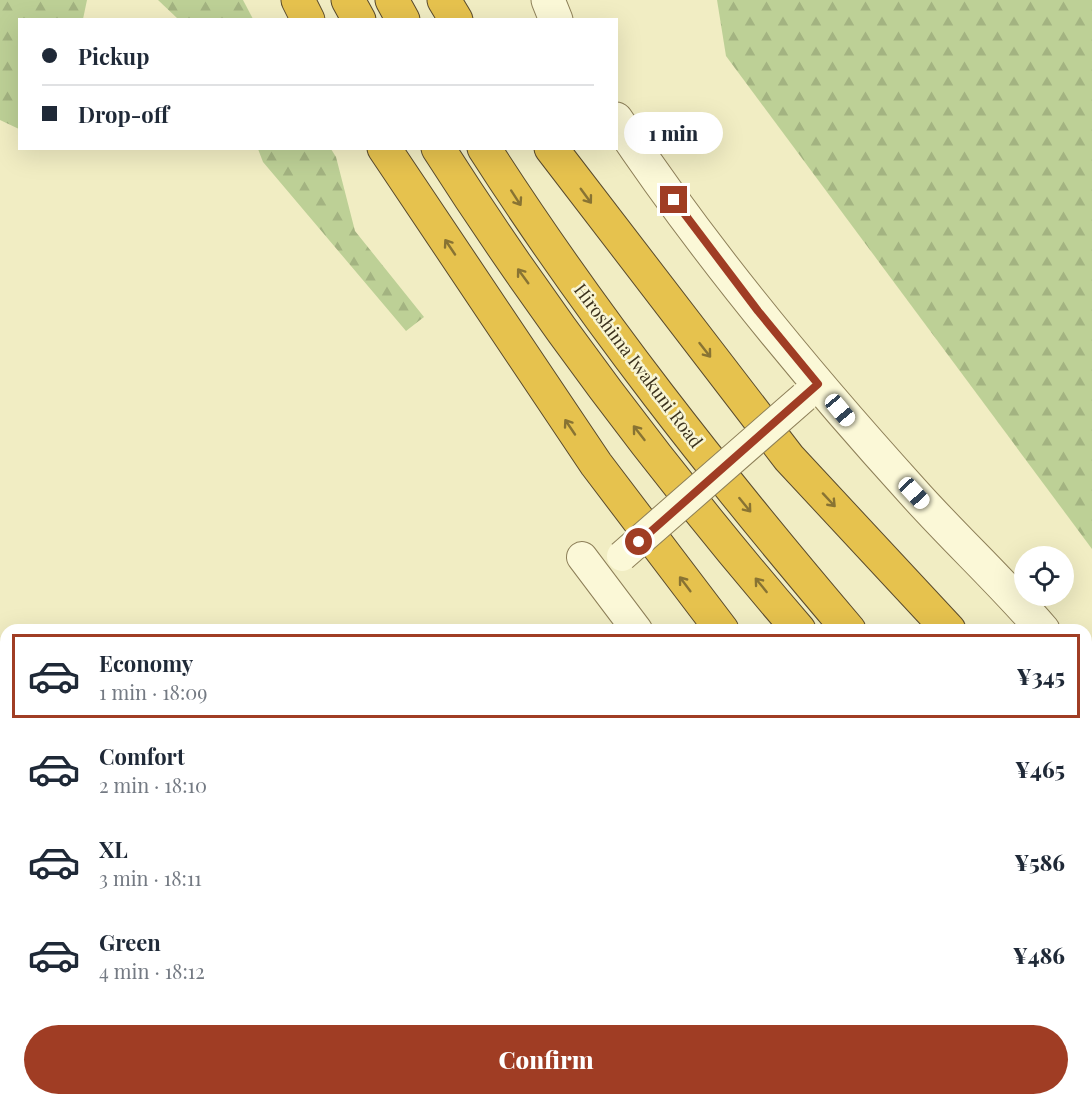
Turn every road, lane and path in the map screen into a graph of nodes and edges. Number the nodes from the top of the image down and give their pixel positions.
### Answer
1 (298, 0) edge
2 (348, 0) edge
3 (392, 0) edge
4 (444, 0) edge
5 (548, 0) edge
6 (307, 18) edge
7 (358, 18) edge
8 (402, 18) edge
9 (455, 18) edge
10 (555, 18) edge
11 (618, 122) edge
12 (385, 150) edge
13 (439, 150) edge
14 (485, 150) edge
15 (553, 150) edge
16 (811, 390) junction
17 (633, 624) edge
18 (717, 624) edge
19 (794, 624) edge
20 (844, 624) edge
21 (943, 624) edge
22 (1037, 624) edge

1 - 6 highway
2 - 7 highway
3 - 8 highway
4 - 9 highway
5 - 10 street
11 - 16 street
18 -> 12 highway
19 -> 13 highway
14 -> 20 highway, Hiroshima Iwakuni Road
15 -> 21 highway
16 - 17 street, bridge
16 - 22 street

